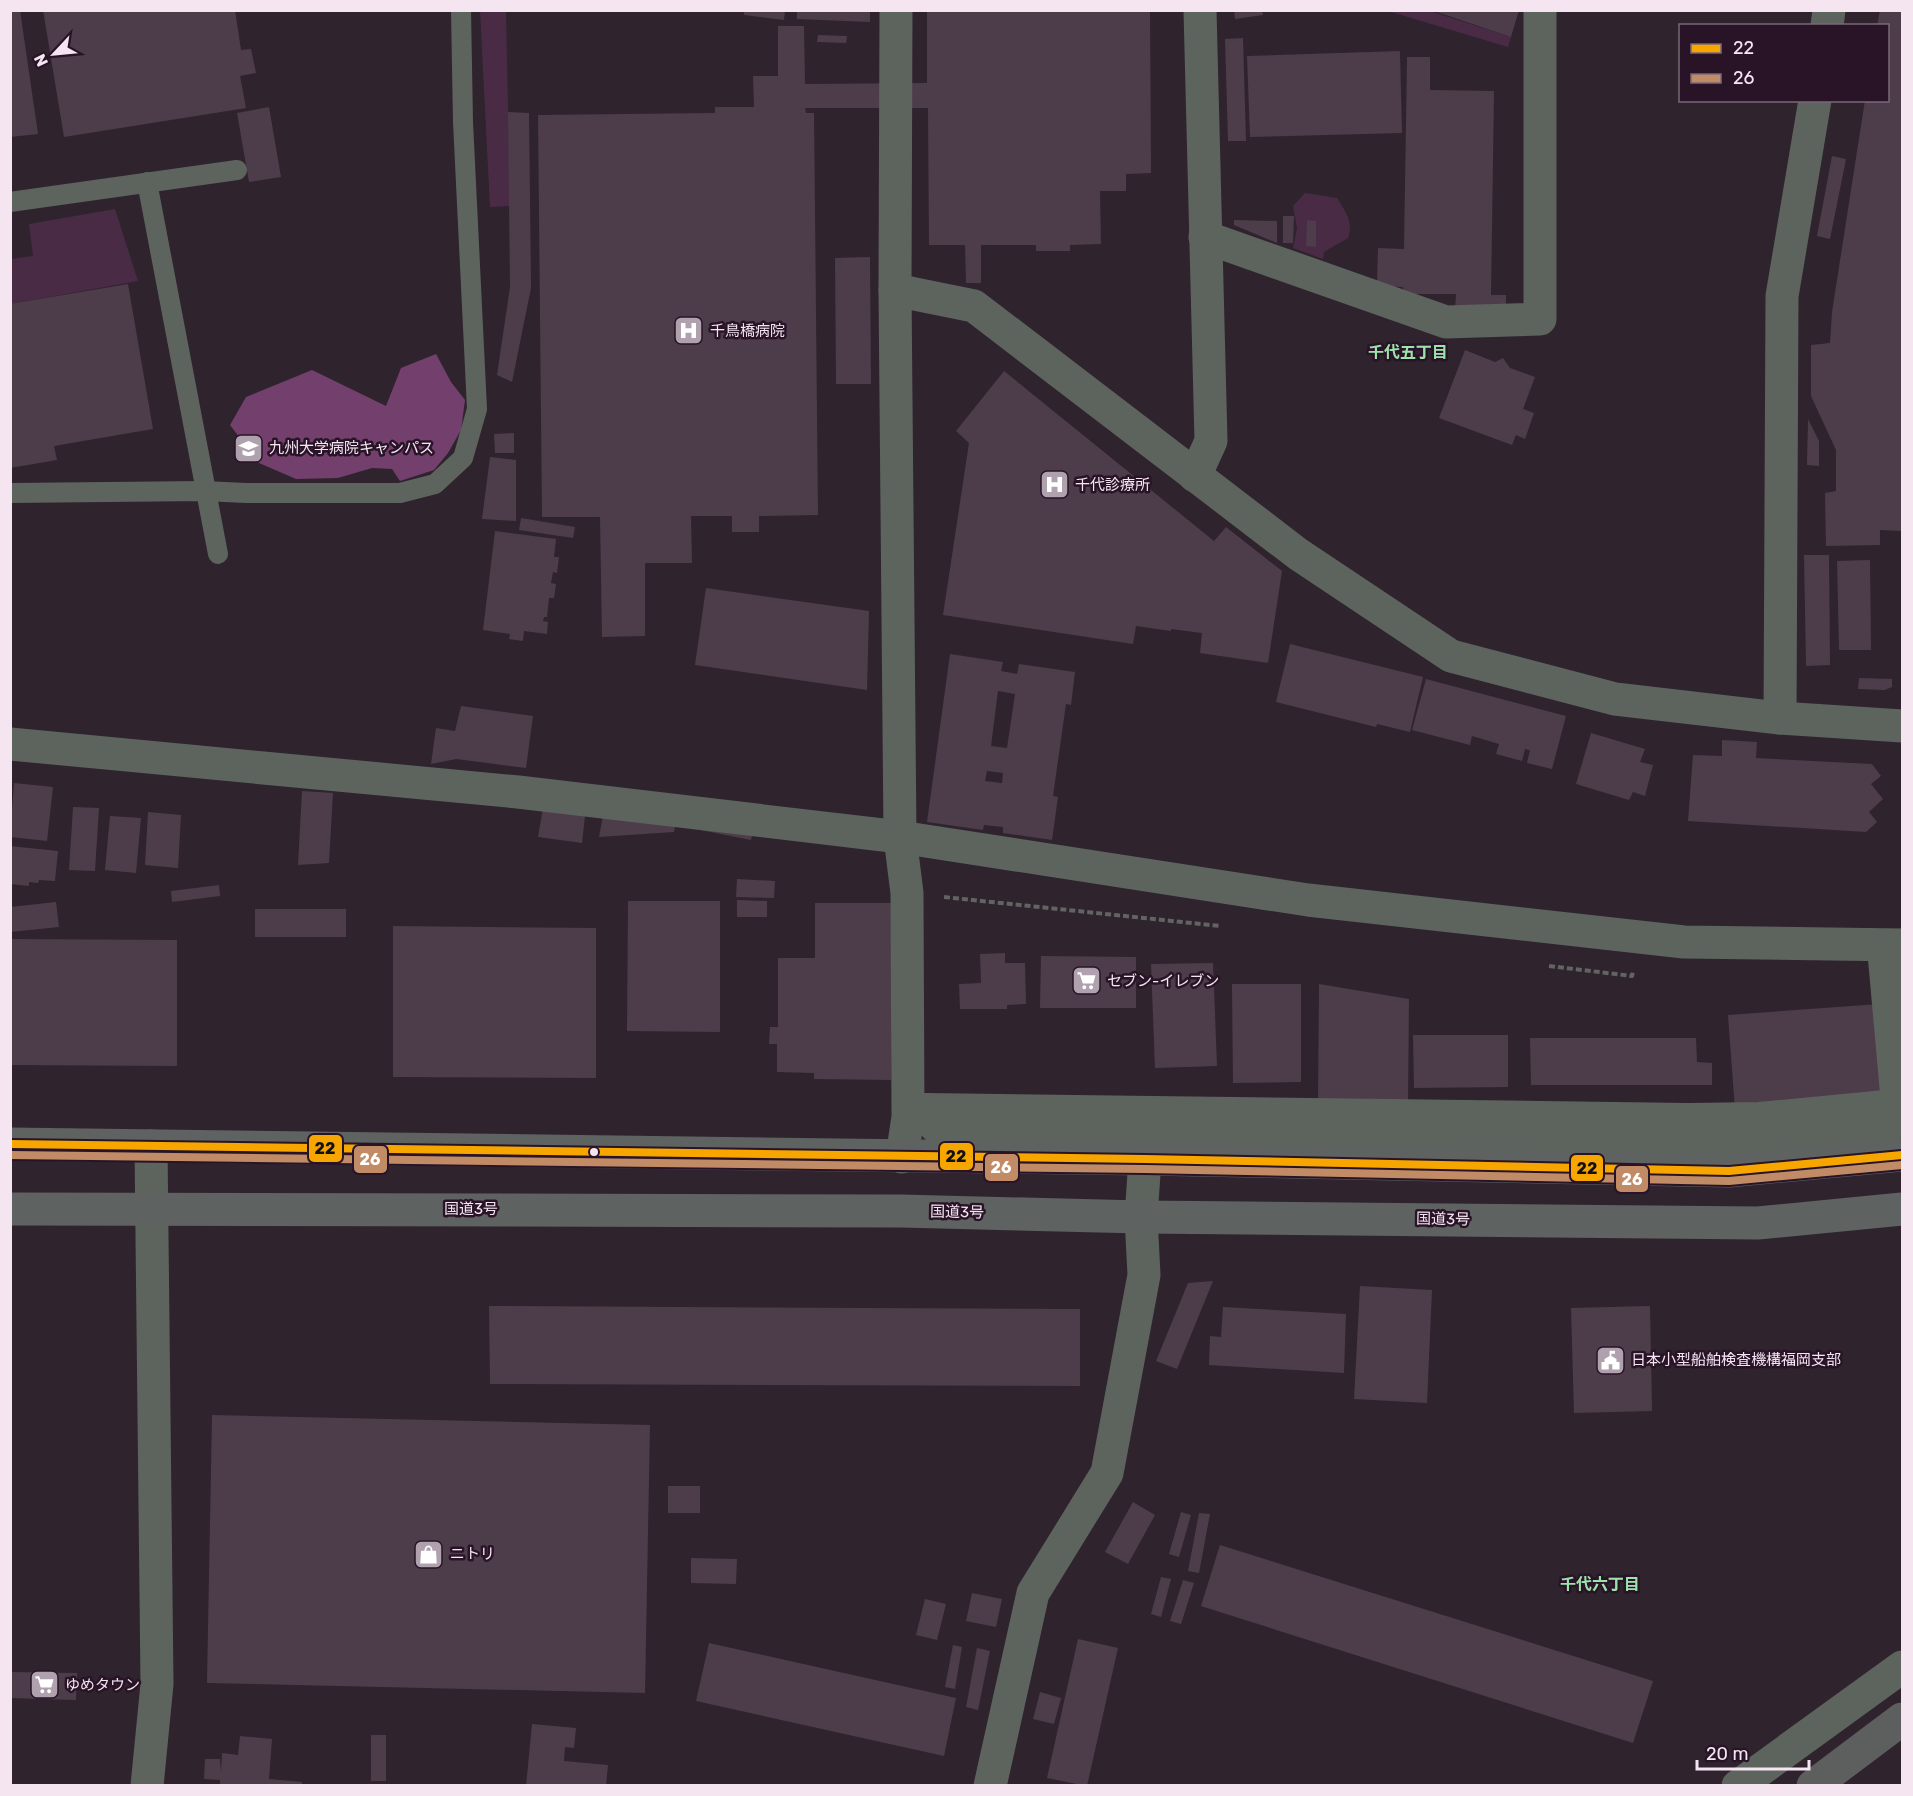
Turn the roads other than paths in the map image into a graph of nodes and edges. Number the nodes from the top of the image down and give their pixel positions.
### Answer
1 (461, 10) edge
2 (896, 10) edge
3 (1200, 10) edge
4 (1540, 10) edge
5 (1815, 102) edge
6 (237, 170) dead end
7 (147, 182) junction
8 (10, 202) edge
9 (1205, 237) junction
10 (895, 290) junction
11 (1195, 476) junction
12 (204, 491) junction
13 (10, 493) edge
14 (218, 554) dead end
15 (1780, 718) junction
16 (1902, 726) edge
17 (10, 744) edge
18 (900, 837) junction
19 (1902, 945) edge
20 (1902, 1089) edge
21 (1902, 1116) edge
22 (10, 1144) edge
23 (151, 1146) junction
24 (1902, 1155) edge
25 (902, 1157) junction
26 (1145, 1159) junction
27 (152, 1208) junction
28 (10, 1209) edge
29 (1902, 1209) edge
30 (1141, 1216) junction
31 (1902, 1667) edge
32 (1902, 1719) edge
33 (147, 1785) edge
34 (990, 1785) edge
35 (1738, 1785) edge
36 (1813, 1785) edge

1 - 12 lane
2 - 10 street
3 - 9 street
4 - 9 street
5 - 15 street
6 - 7 lane
7 - 8 lane
7 - 12 lane
9 - 11 street
10 - 11 street
10 - 18 street
11 - 15 street
12 - 13 lane
12 - 14 lane
15 - 16 street
17 - 18 street
18 - 19 street
18 - 25 street
20 - 21 street
22 - 23 highway
23 - 25 highway
23 - 27 street
24 - 26 highway
25 - 26 highway
26 - 30 street
27 - 28 highway, 国道3号
27 - 30 highway, 国道3号
27 - 33 street
29 - 30 highway, 国道3号
30 - 34 street
31 - 35 street
32 - 36 highway

